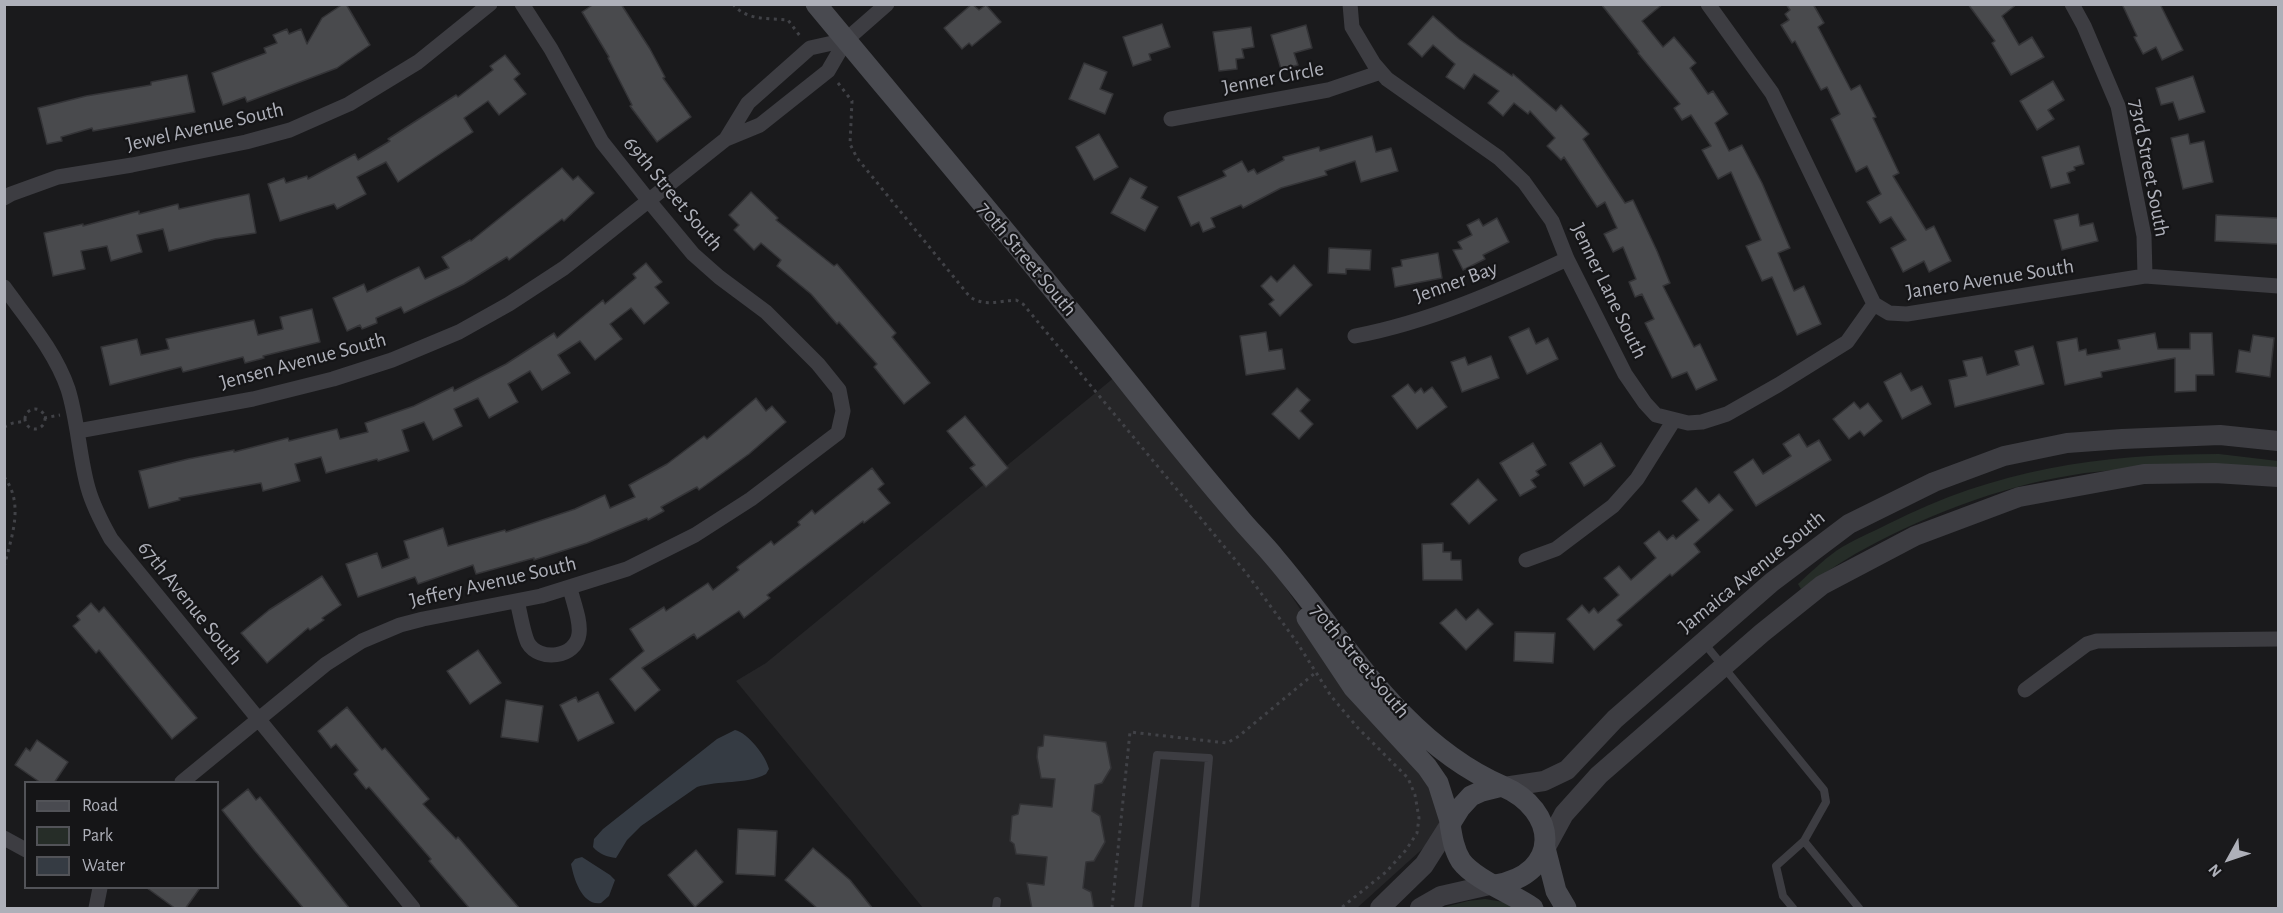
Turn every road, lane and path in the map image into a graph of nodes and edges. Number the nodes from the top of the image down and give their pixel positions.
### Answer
1 (490, 4) edge
2 (522, 4) edge
3 (733, 4) edge
4 (816, 4) edge
5 (887, 4) edge
6 (1350, 4) edge
7 (1708, 4) edge
8 (2072, 4) edge
9 (846, 40) junction
10 (810, 48) junction
11 (828, 71) junction
12 (1381, 72) junction
13 (1171, 118) dead end
14 (726, 139) junction
15 (4, 198) edge
16 (649, 201) junction
17 (1567, 259) junction
18 (2145, 276) junction
19 (2278, 286) edge
20 (4, 287) edge
21 (1874, 304) junction
22 (1355, 336) dead end
23 (843, 411) joint
24 (54, 417) dead end
25 (44, 418) junction
26 (1674, 420) junction
27 (25, 421) junction
28 (4, 427) edge
29 (78, 431) junction
30 (2278, 441) edge
31 (4, 477) edge
32 (2278, 477) edge
33 (1236, 515) junction
34 (1221, 543) dead end
35 (7, 545) edge
36 (1526, 560) dead end
37 (4, 567) edge
38 (570, 588) junction
39 (517, 601) junction
40 (2278, 639) edge
41 (1704, 643) junction
42 (1723, 666) junction
43 (2025, 690) dead end
44 (258, 719) junction
45 (184, 781) edge
46 (1503, 786) junction
47 (1450, 824) junction
48 (4, 838) edge
49 (1804, 841) junction
50 (1546, 848) junction
51 (24, 849) edge
52 (1406, 850) dead end
53 (1494, 885) junction
54 (100, 889) edge
55 (96, 909) edge
56 (413, 909) edge
57 (1138, 909) edge
58 (1195, 909) edge
59 (1341, 909) edge
60 (1380, 909) edge
61 (1420, 909) edge
62 (1533, 909) edge
63 (1566, 909) edge
64 (1793, 909) edge
65 (1859, 909) edge

1 - 15 street, Jewel Avenue South
2 - 16 street, 69th Street South
3 - 10 path
4 - 9 main road, 70th Street South
5 - 9 street, Jensen Avenue South
6 - 12 street, Jenner Lane South
7 - 21 street
8 - 18 street, 73rd Street South
9 - 10 street, Jensen Avenue South
9 - 11 street, Jensen Avenue South
9 - 33 main road, 70th Street South
10 - 14 street, Jensen Avenue South
11 - 14 street, Jensen Avenue South
11 - 34 path
12 - 13 street, Jenner Circle
12 - 17 street, Jenner Lane South
14 - 16 street, Jensen Avenue South
16 - 23 street, 69th Street South
16 - 29 street, Jensen Avenue South
17 - 22 street, Jenner Bay
17 - 26 street, Jenner Lane South
18 - 19 street, Janero Avenue South
18 - 21 street, Janero Avenue South
20 - 29 street, 67th Avenue South
21 - 26 street, Jenner Lane South
23 - 38 street, Jeffery Avenue South
24 - 25 path
25 - 27 path
25 - 27 path
26 - 36 street
27 - 28 path
29 - 44 street, 67th Avenue South
30 - 41 street, Jamaica Avenue South
31 - 35 path
32 - 42 street
33 - 46 main road, 70th Street South
33 - 47 main road, 70th Street South
35 - 37 path
38 - 39 street, Jeffery Avenue South
38 - 39 street
39 - 44 street, Jeffery Avenue South
40 - 43 street
41 - 42 lane
41 - 46 street, Jamaica Avenue South
42 - 49 lane
42 - 50 street
44 - 45 street, Jeffery Avenue South
44 - 56 street, 67th Avenue South
46 - 47 main road
46 - 50 main road
47 - 53 main road
47 - 60 street
48 - 51 street
49 - 64 lane
49 - 65 lane
50 - 53 main road
50 - 63 main road
52 - 59 path
53 - 61 street
53 - 62 main road
54 - 55 street
57 - 58 lane

